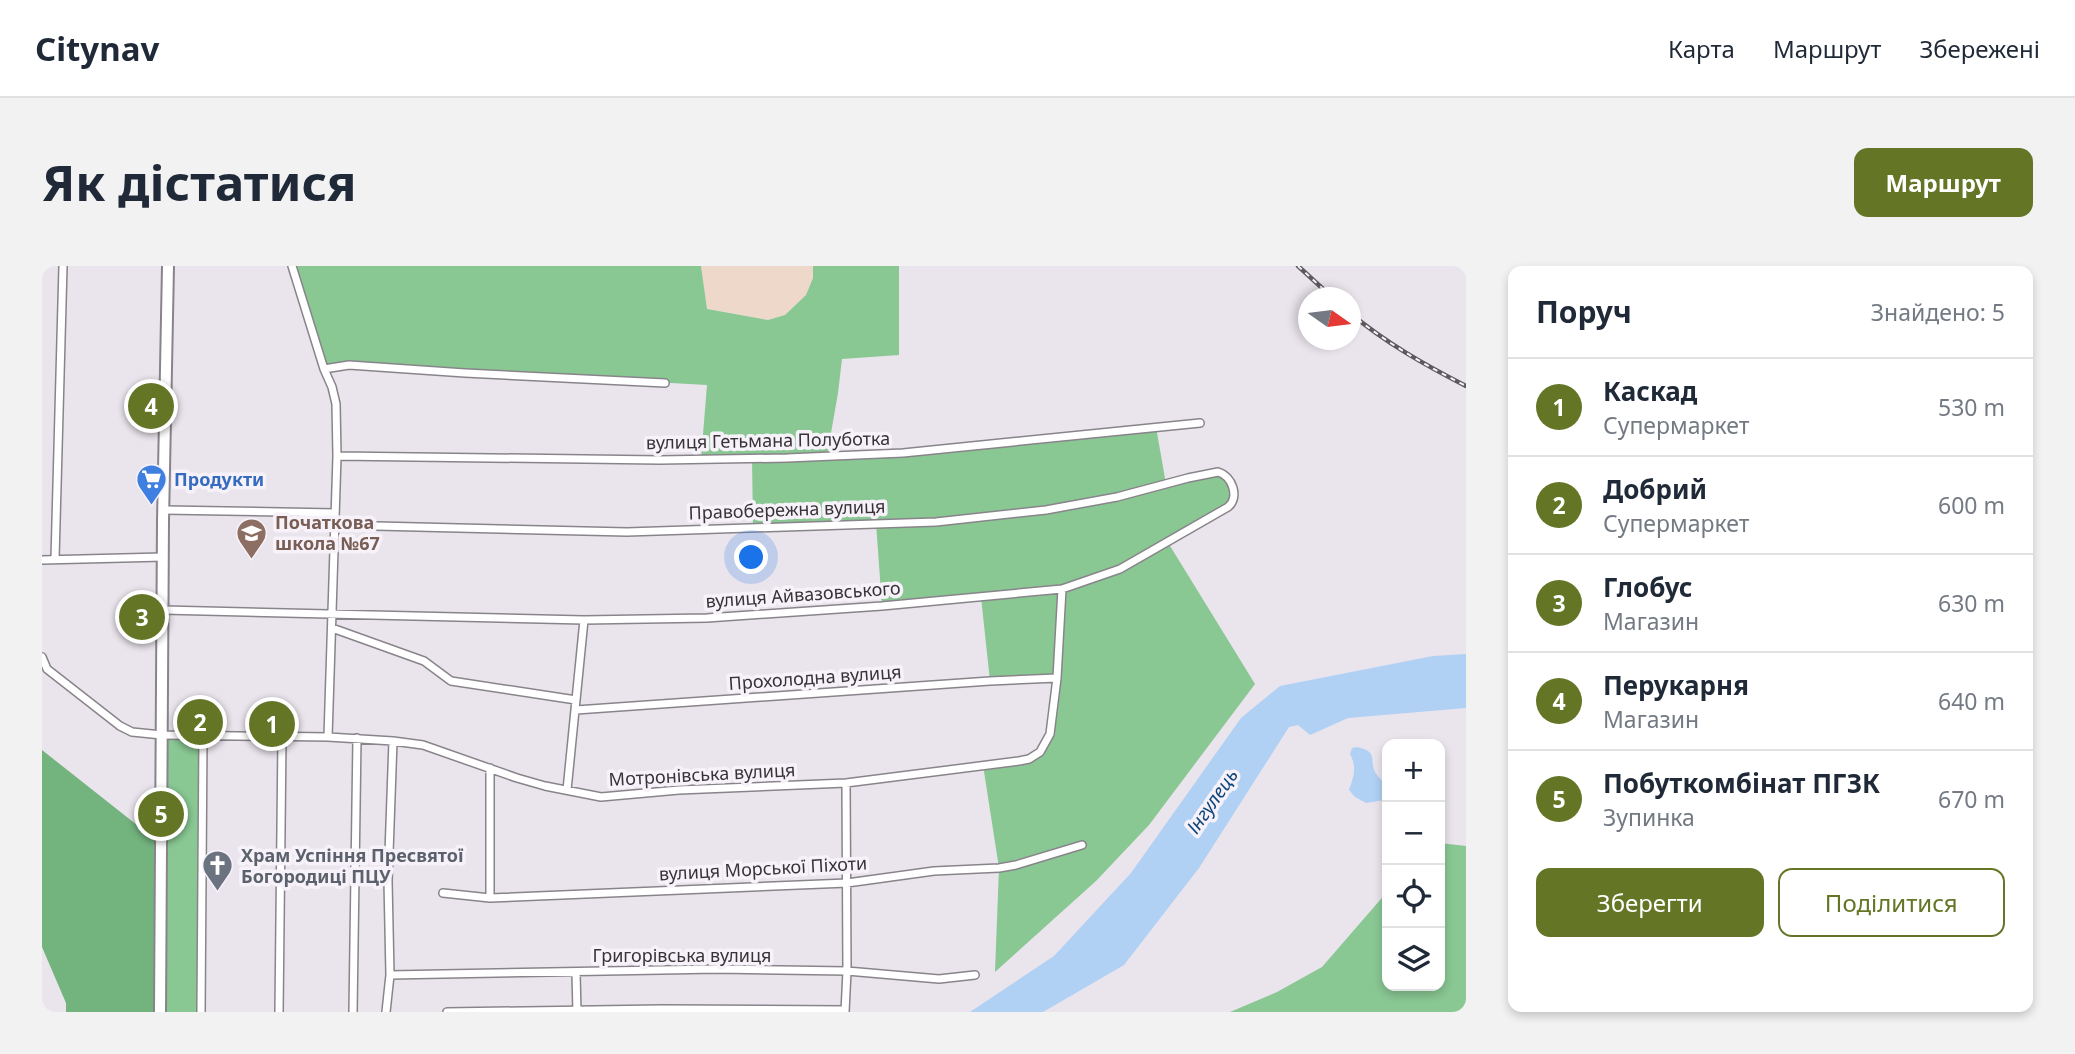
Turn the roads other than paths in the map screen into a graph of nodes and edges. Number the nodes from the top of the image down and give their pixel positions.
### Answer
1 (63, 266) edge
2 (168, 266) edge
3 (292, 266) edge
4 (324, 369) junction
5 (665, 383) dead end
6 (1199, 423) dead end
7 (337, 456) junction
8 (1230, 482) joint
9 (164, 510) junction
10 (335, 513) junction
11 (335, 524) junction
12 (163, 557) junction
13 (55, 559) junction
14 (42, 560) edge
15 (1062, 589) junction
16 (163, 610) junction
17 (332, 612) junction
18 (584, 620) junction
19 (332, 628) junction
20 (42, 657) edge
21 (1057, 678) junction
22 (576, 700) junction
23 (576, 710) junction
24 (162, 735) junction
25 (203, 736) junction
26 (282, 737) junction
27 (328, 737) junction
28 (357, 738) junction
29 (393, 741) junction
30 (490, 768) junction
31 (846, 783) junction
32 (567, 790) junction
33 (1082, 845) dead end
34 (846, 883) junction
35 (443, 893) dead end
36 (490, 898) junction
37 (847, 971) junction
38 (576, 973) junction
39 (390, 975) junction
40 (975, 975) dead end
41 (577, 1011) edge
42 (845, 1011) edge
43 (160, 1012) edge
44 (201, 1012) edge
45 (279, 1012) edge
46 (353, 1012) edge
47 (386, 1012) edge
48 (447, 1012) edge

1 - 13 street
2 - 9 street
3 - 4 street
4 - 5 street
4 - 7 street
6 - 7 street, вулиця Гетьмана Полуботка
7 - 10 street
8 - 11 street, Правобережна вулиця
8 - 15 street, вулиця Айвазовського
9 - 10 street
9 - 12 street
10 - 11 street
11 - 17 street
12 - 13 street
12 - 16 street
13 - 14 street
15 - 18 street, вулиця Айвазовського
15 - 21 street, Мотронівська вулиця
16 - 17 street, вулиця Айвазовського
16 - 24 street
17 - 18 street, вулиця Айвазовського
17 - 19 street
18 - 22 street
19 - 22 street
19 - 27 street
20 - 24 street, Мотронівська вулиця
21 - 23 street, Прохолодна вулиця
21 - 31 street, Мотронівська вулиця
22 - 23 street
23 - 32 street
24 - 25 street, Мотронівська вулиця
24 - 43 street
25 - 26 street, Мотронівська вулиця
25 - 44 street
26 - 27 street, Мотронівська вулиця
26 - 45 street
27 - 28 street, Мотронівська вулиця
28 - 29 street, Мотронівська вулиця
28 - 46 street
29 - 30 street, Мотронівська вулиця
29 - 39 street
30 - 32 street, Мотронівська вулиця
30 - 36 street
31 - 32 street, Мотронівська вулиця
31 - 34 street
33 - 34 street, вулиця Морської Піхоти
34 - 36 street, вулиця Морської Піхоти
34 - 37 street
35 - 36 street, вулиця Морської Піхоти
37 - 38 street, Григорівська вулиця
37 - 40 street, Григорівська вулиця
37 - 42 street
38 - 39 street, Григорівська вулиця
38 - 41 street
39 - 47 street
41 - 42 street
41 - 48 street

